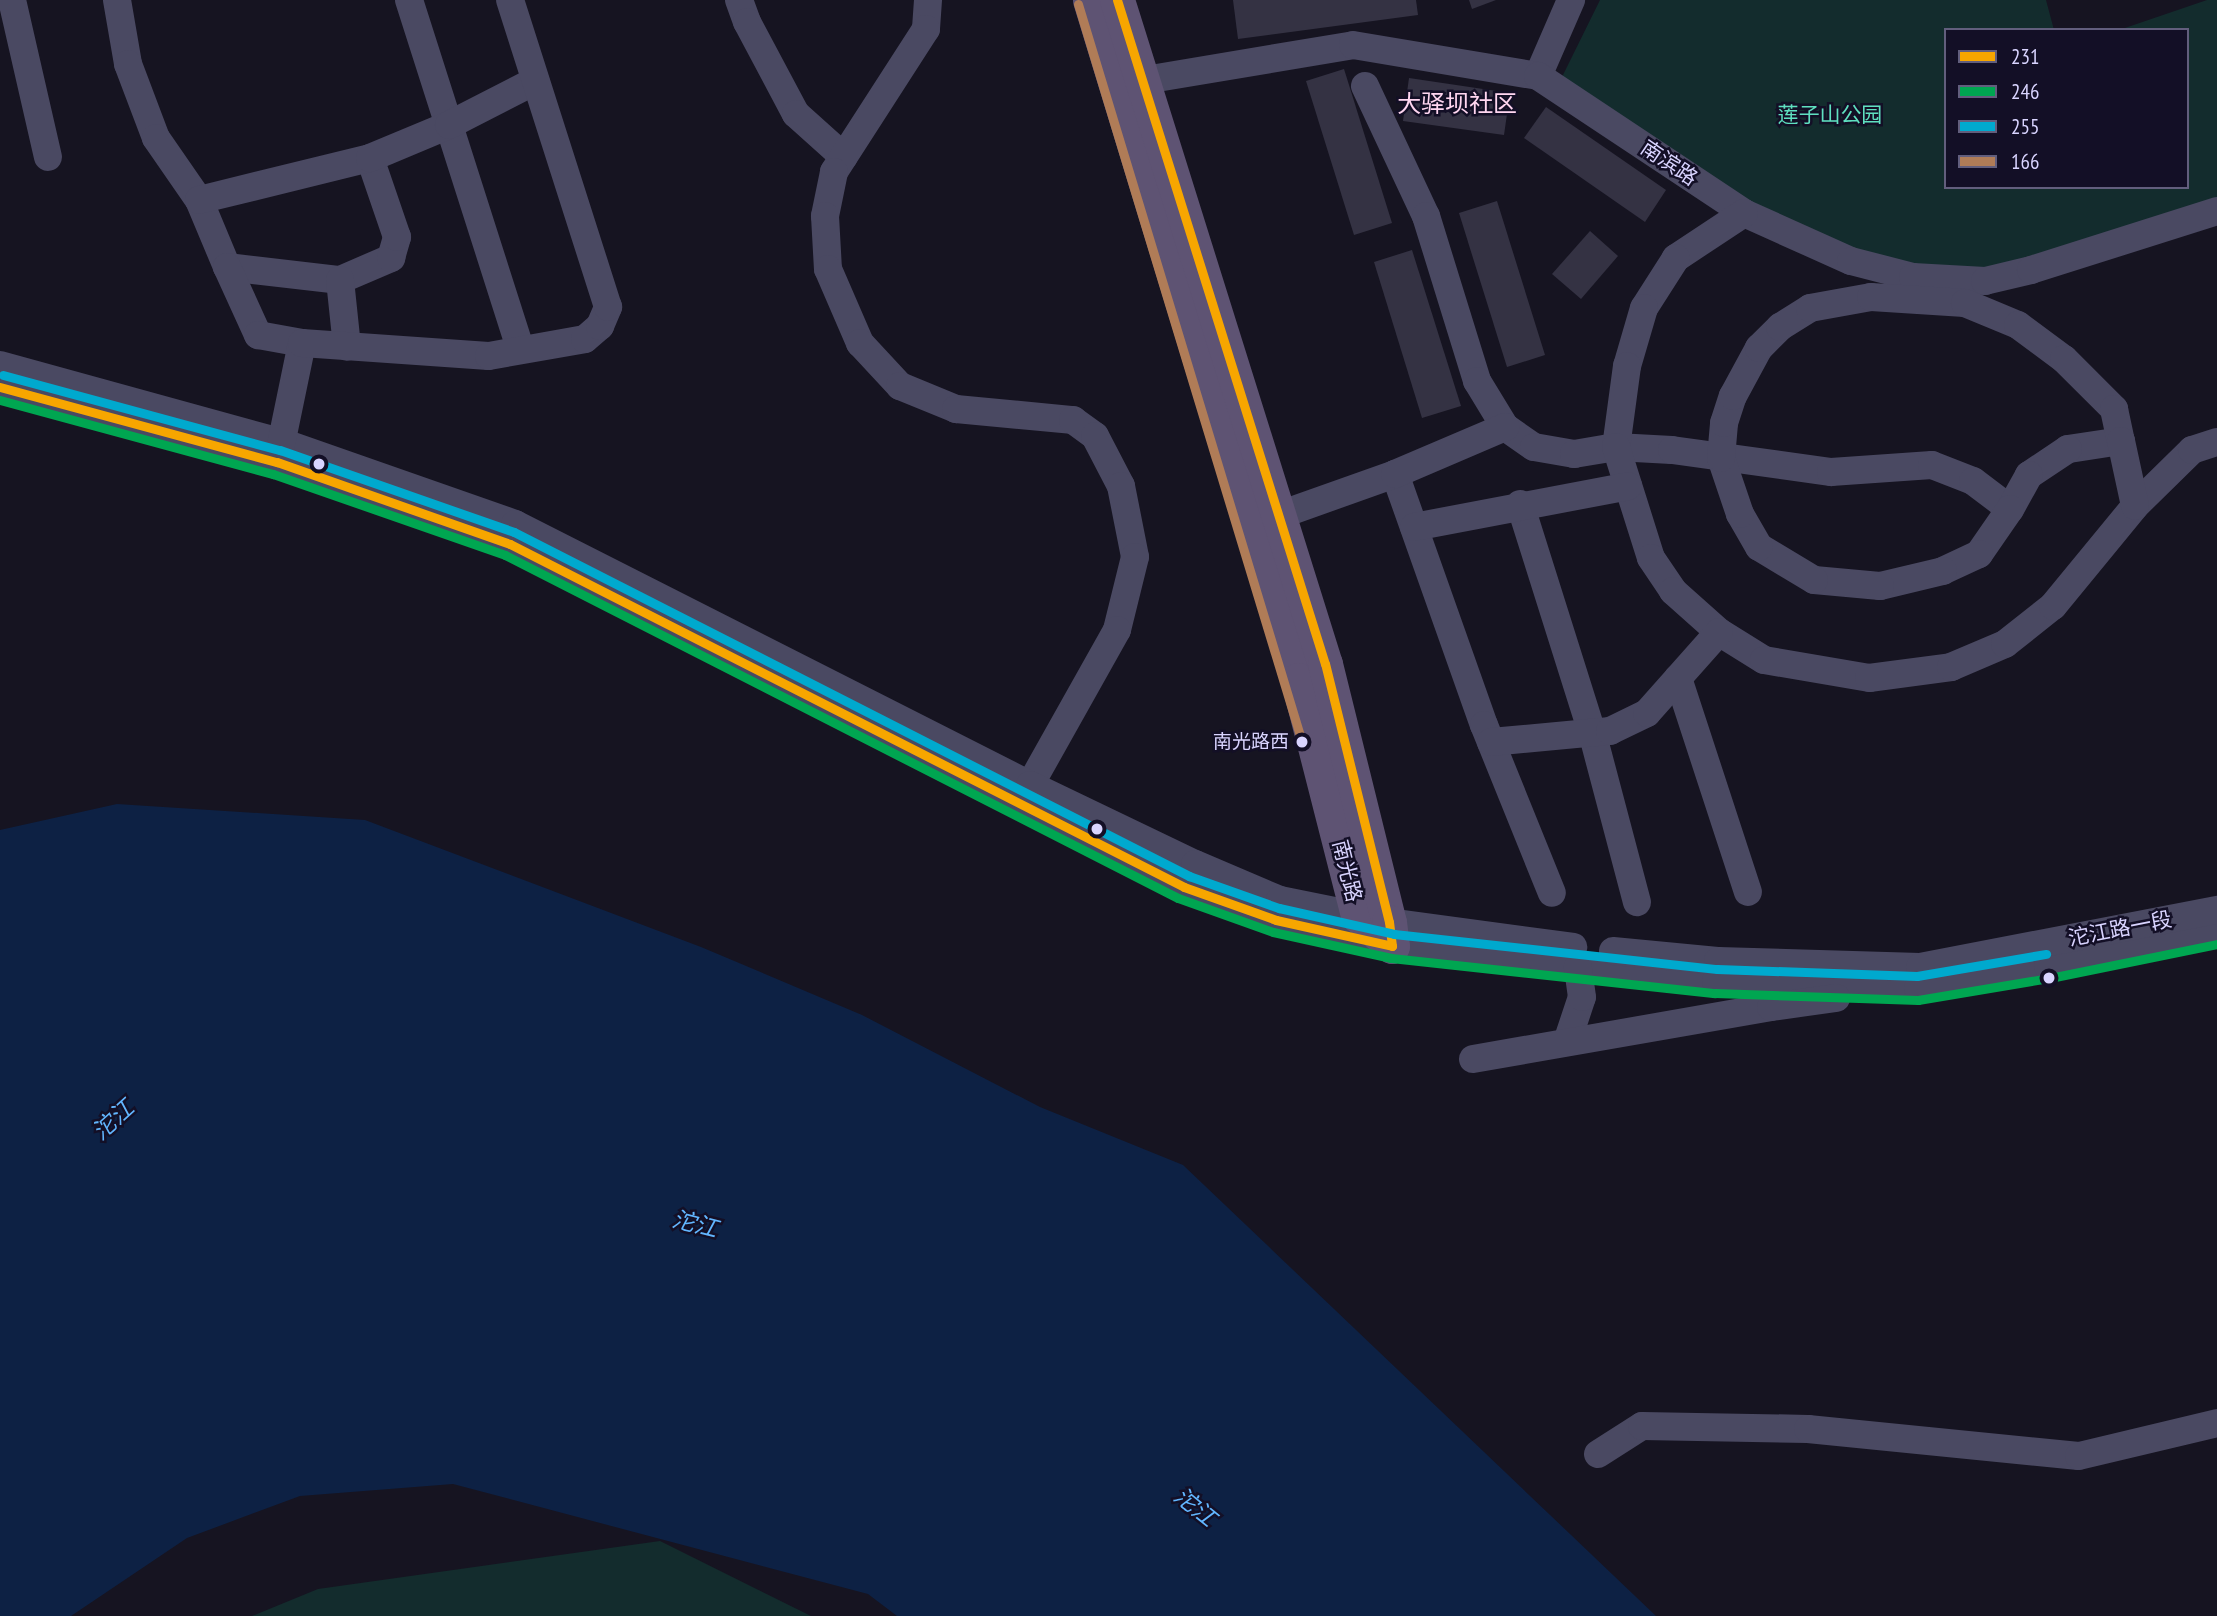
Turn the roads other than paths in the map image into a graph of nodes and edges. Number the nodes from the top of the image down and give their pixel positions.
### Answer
1 (12, 0) edge
2 (117, 0) edge
3 (408, 0) edge
4 (510, 0) edge
5 (739, 0) edge
6 (928, 0) edge
7 (1090, 0) edge
8 (1117, 0) edge
9 (1570, 0) edge
10 (1538, 76) junction
11 (535, 80) junction
12 (1128, 82) junction
13 (1365, 86) dead end
14 (449, 125) junction
15 (844, 156) junction
16 (48, 157) dead end
17 (370, 158) junction
18 (199, 200) junction
19 (2217, 211) edge
20 (1744, 213) junction
21 (227, 267) junction
22 (340, 280) junction
23 (302, 343) junction
24 (347, 347) junction
25 (521, 350) junction
26 (0, 365) edge
27 (0, 387) edge
28 (1505, 426) junction
29 (2121, 441) junction
30 (2217, 442) edge
31 (1616, 447) junction
32 (281, 452) junction
33 (1721, 458) junction
34 (1395, 474) junction
35 (1628, 486) junction
36 (1520, 504) junction
37 (2134, 506) junction
38 (2010, 509) junction
39 (1277, 516) junction
40 (1414, 527) junction
41 (1719, 632) junction
42 (1678, 678) junction
43 (1592, 733) junction
44 (1491, 742) junction
45 (1022, 793) junction
46 (1748, 892) dead end
47 (1552, 893) dead end
48 (1637, 902) dead end
49 (2217, 910) edge
50 (1380, 928) junction
51 (2217, 931) edge
52 (1578, 967) junction
53 (1919, 977) junction
54 (1567, 1042) junction
55 (1473, 1059) dead end
56 (2217, 1423) edge
57 (1598, 1454) dead end

1 - 16 street
2 - 18 street
3 - 14 street
4 - 11 street
5 - 15 street
6 - 15 street
7 - 12 main road, 南光路
8 - 12 main road, 南光路
9 - 10 street
10 - 12 street, 南滨路
10 - 20 street, 南滨路
11 - 14 street
11 - 25 street
12 - 39 main road, 南光路
12 - 50 main road, 南光路
13 - 28 street
14 - 17 street
14 - 25 street
15 - 45 street
17 - 18 street
17 - 22 street
18 - 21 street
19 - 20 street, 南滨路
20 - 31 street
21 - 22 street
21 - 23 street
22 - 24 street
23 - 24 street
23 - 32 street
24 - 25 street
26 - 32 street, 沱江路一段
27 - 32 street, 沱江路一段
28 - 31 street
28 - 34 street
29 - 33 street
29 - 37 street
29 - 38 street
30 - 37 street
31 - 33 street
31 - 35 street
32 - 45 street, 沱江路一段
33 - 38 street
33 - 38 street
34 - 39 street
34 - 40 street
35 - 36 street
35 - 41 street
36 - 40 street
36 - 43 street
37 - 41 street
39 - 50 main road, 南光路
40 - 44 street
41 - 42 street
42 - 43 street
42 - 46 street
43 - 44 street
43 - 48 street
44 - 47 street
45 - 50 street, 沱江路一段
45 - 50 street, 沱江路一段
49 - 53 street, 沱江路一段
50 - 52 street, 沱江路一段
50 - 53 street, 沱江路一段
51 - 53 street, 沱江路一段
52 - 53 street, 沱江路一段
52 - 54 street
53 - 54 street
54 - 55 street
56 - 57 street

